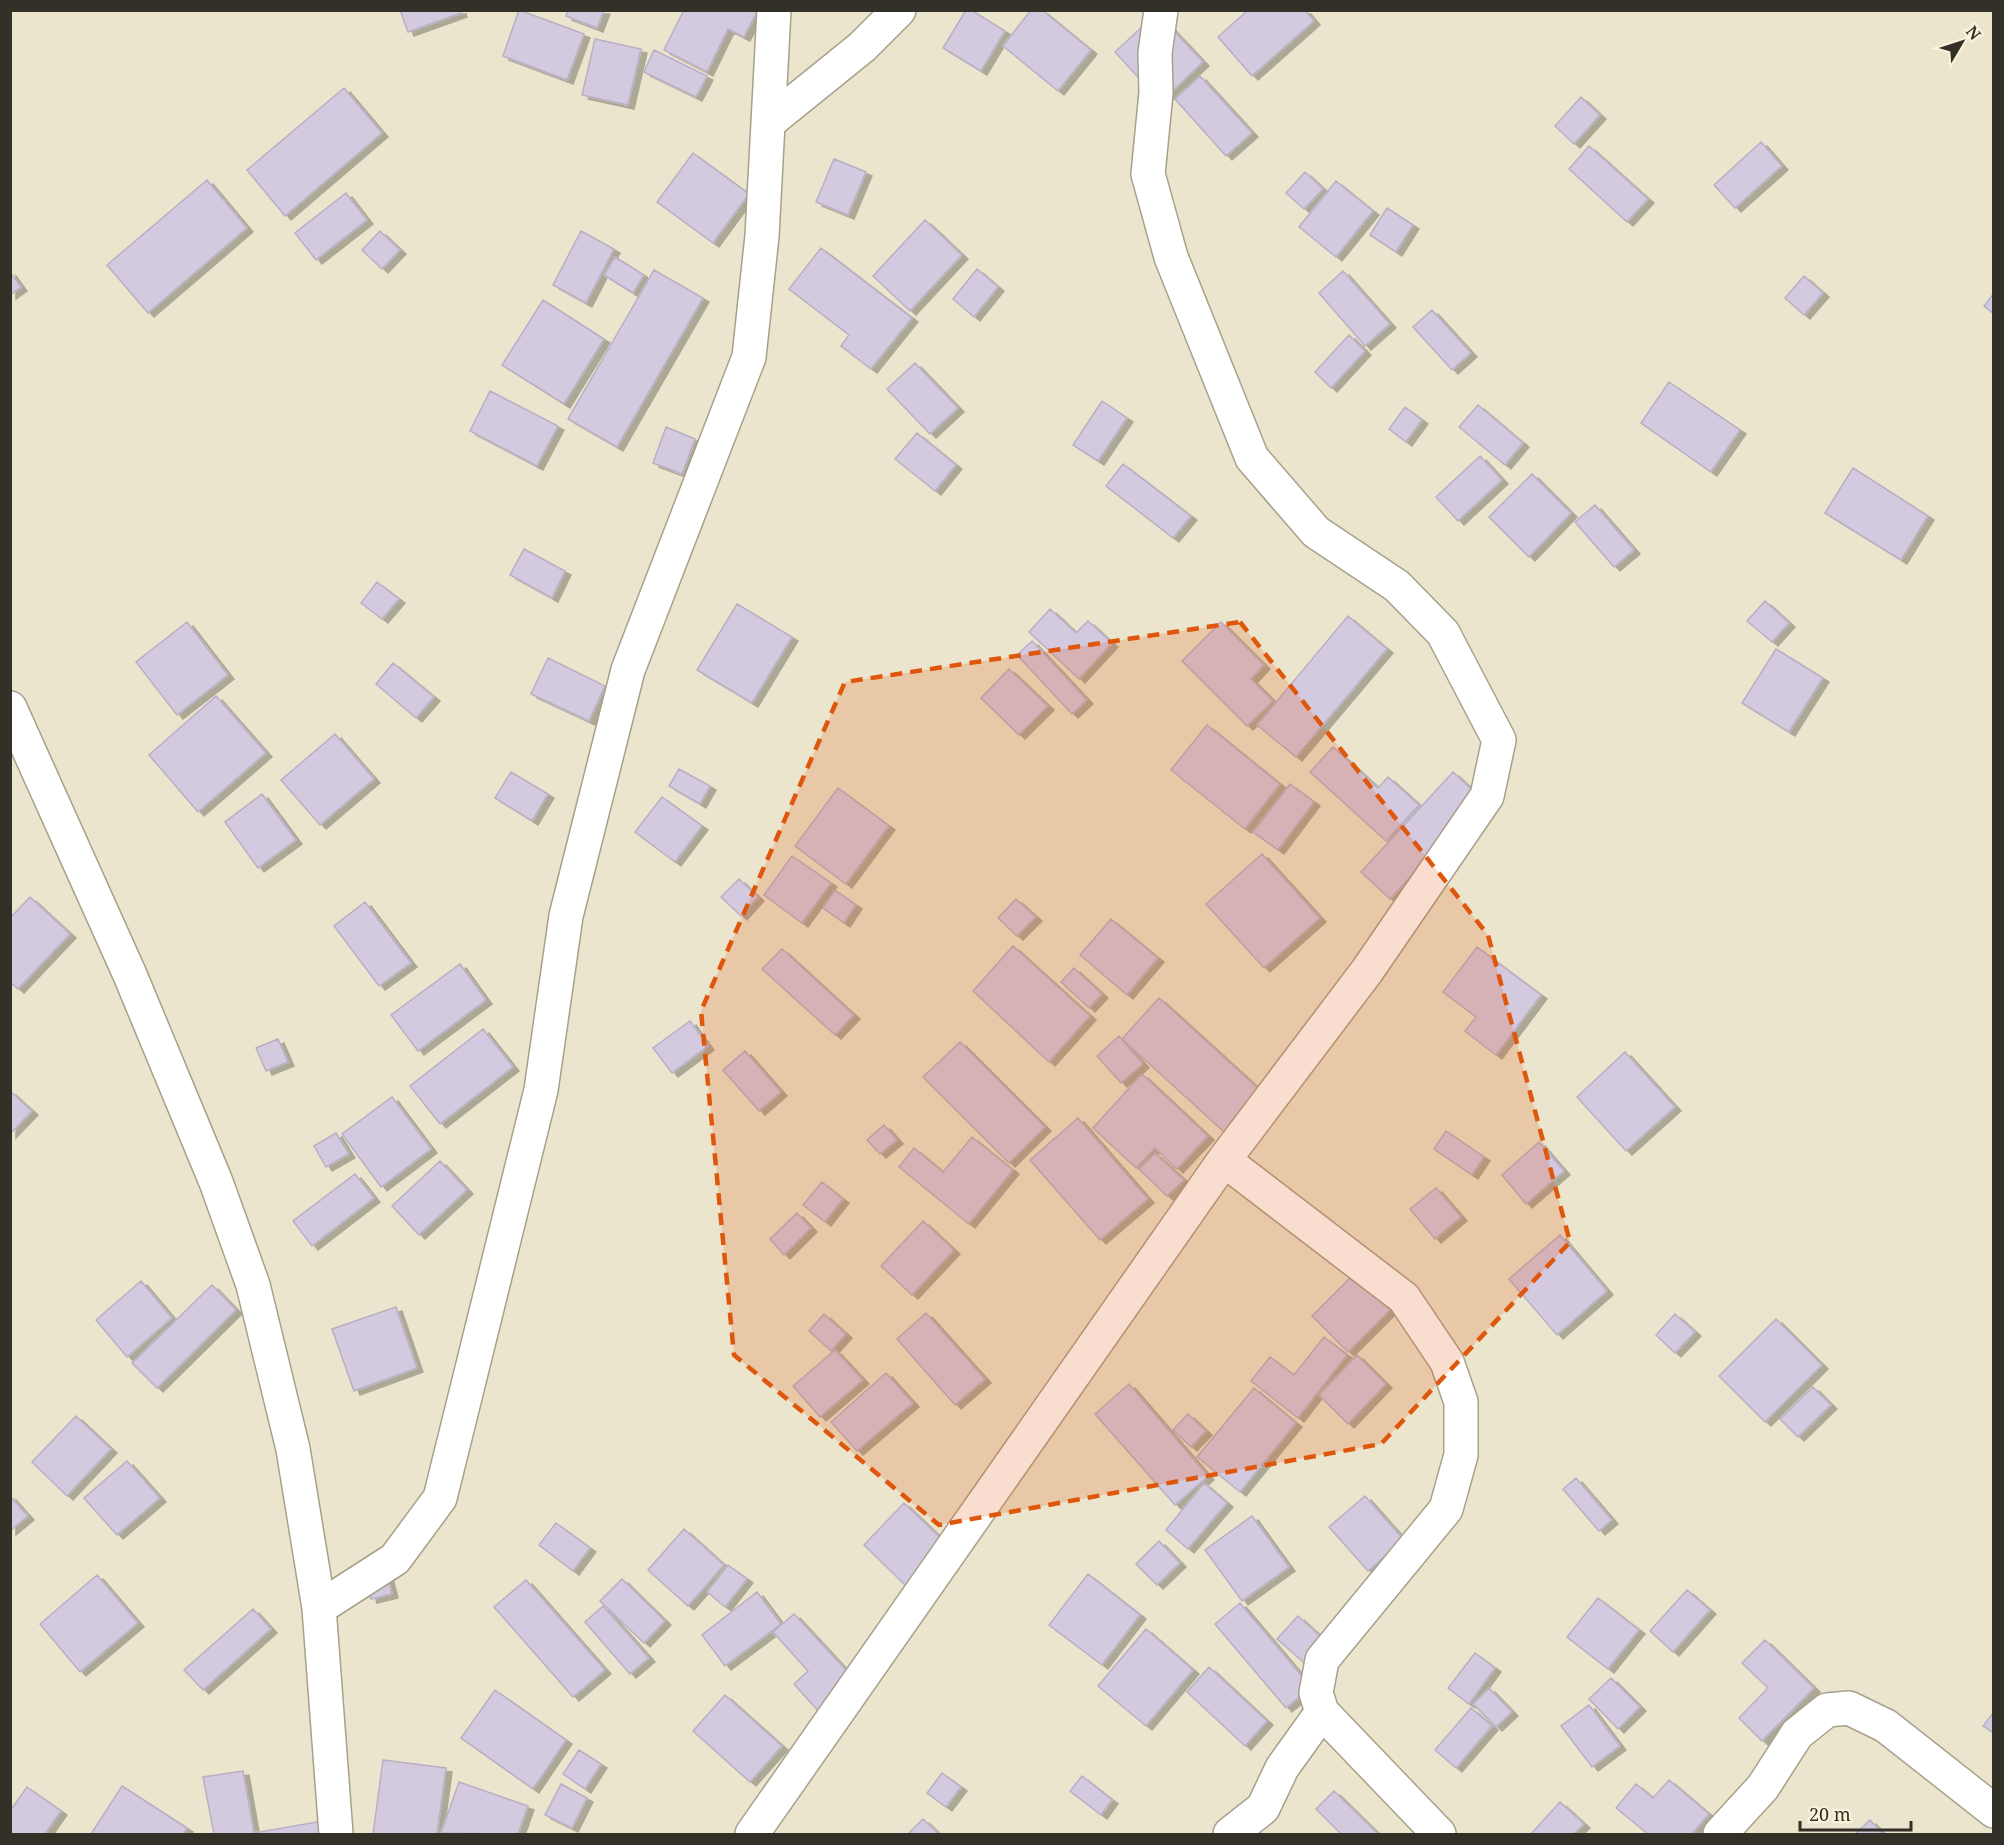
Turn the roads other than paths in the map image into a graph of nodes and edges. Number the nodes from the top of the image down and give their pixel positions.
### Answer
1 (774, 10) edge
2 (899, 10) edge
3 (1161, 10) edge
4 (768, 123) junction
5 (10, 708) edge
6 (1224, 1160) junction
7 (319, 1608) junction
8 (1323, 1712) junction
9 (1994, 1811) edge
10 (336, 1834) edge
11 (752, 1834) edge
12 (1230, 1834) edge
13 (1439, 1834) edge
14 (1720, 1834) edge

1 - 4 street
2 - 4 street
3 - 6 street
4 - 7 street
5 - 7 street
6 - 8 street
6 - 11 street
7 - 10 street
8 - 12 street
8 - 13 street
9 - 14 street

